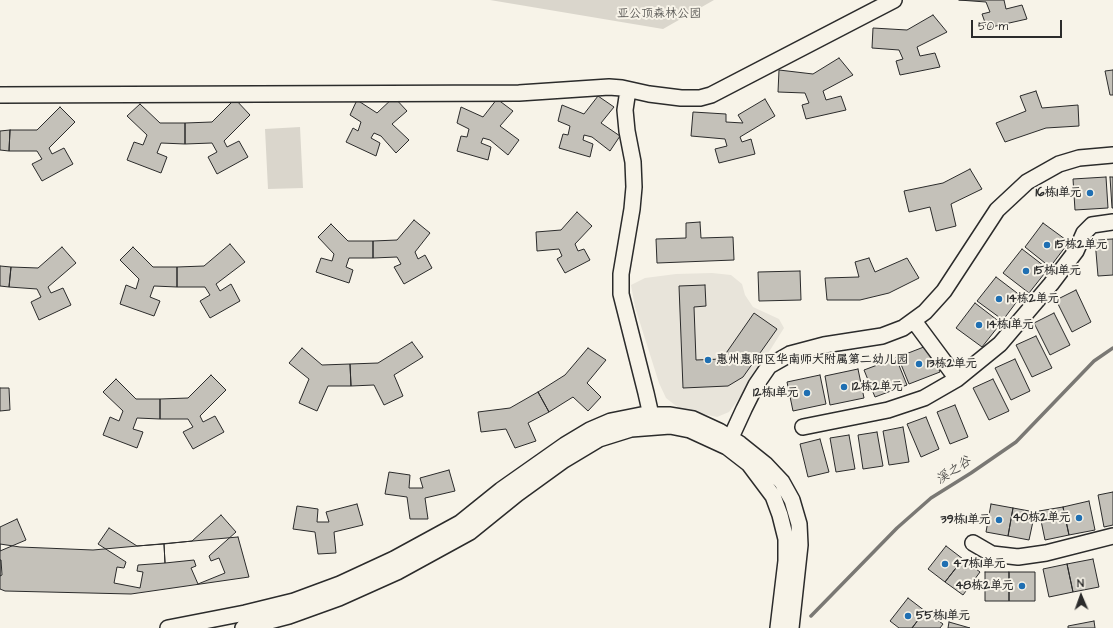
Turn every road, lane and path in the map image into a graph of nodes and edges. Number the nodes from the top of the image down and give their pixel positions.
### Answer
1 (894, 0) edge
2 (628, 90) junction
3 (0, 95) edge
4 (1113, 155) edge
5 (1113, 222) edge
6 (914, 321) junction
7 (957, 379) junction
8 (652, 421) junction
9 (802, 427) dead end
10 (729, 442) junction
11 (1113, 536) edge
12 (974, 543) dead end
13 (168, 628) edge
14 (243, 628) edge
15 (778, 628) edge
16 (791, 628) edge

1 - 2 street
2 - 3 street
2 - 8 street
4 - 6 street
5 - 7 street
6 - 7 street
6 - 10 street
7 - 9 street
8 - 10 street
8 - 13 street
8 - 14 street
10 - 15 street
10 - 16 street
11 - 12 street

